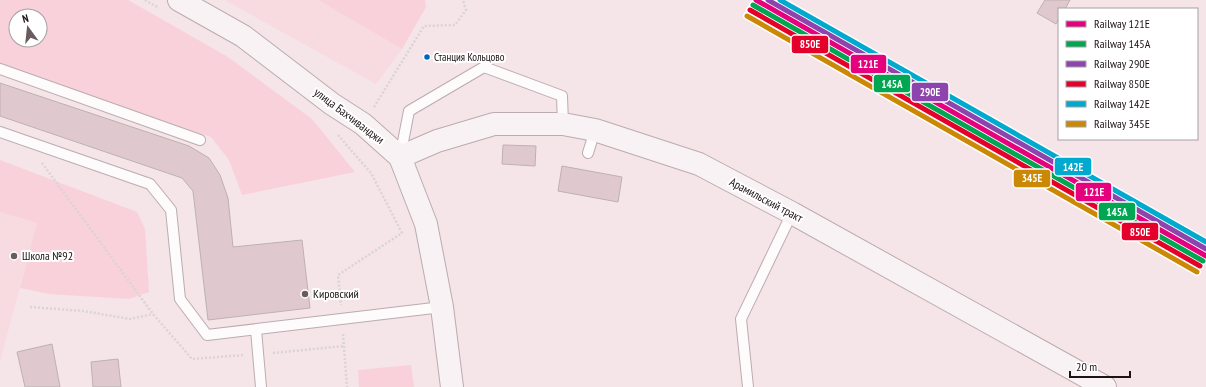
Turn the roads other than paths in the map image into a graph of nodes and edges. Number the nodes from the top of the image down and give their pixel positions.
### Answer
1 (173, 6) edge
2 (0, 69) edge
3 (563, 124) junction
4 (595, 130) junction
5 (0, 132) edge
6 (200, 140) dead end
7 (588, 153) dead end
8 (400, 157) junction
9 (792, 213) junction
10 (442, 307) junction
11 (256, 330) junction
12 (261, 387) edge
13 (452, 387) edge
14 (748, 387) edge
15 (1105, 387) edge

1 - 8 main road, улица Бахчиванджи
2 - 6 lane
3 - 4 main road, Арамильский тракт
3 - 8 main road, Арамильский тракт
3 - 8 lane
4 - 7 lane
4 - 9 main road, Арамильский тракт
5 - 11 lane
8 - 10 main road, улица Бахчиванджи
9 - 14 lane
9 - 15 main road, Арамильский тракт
10 - 11 lane
10 - 13 main road, улица Бахчиванджи
11 - 12 lane

